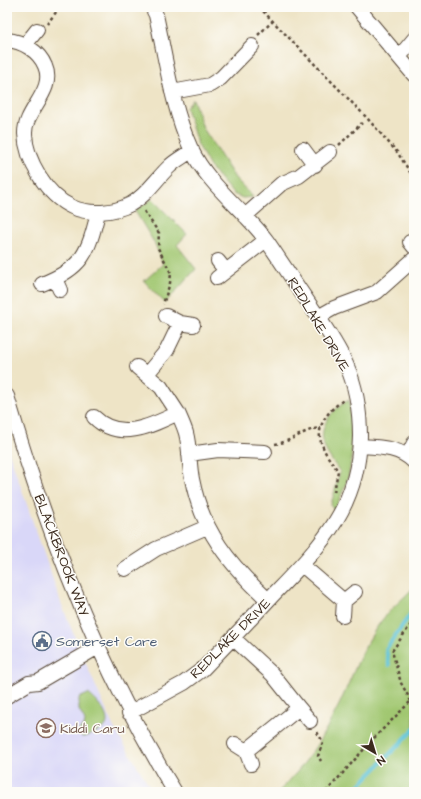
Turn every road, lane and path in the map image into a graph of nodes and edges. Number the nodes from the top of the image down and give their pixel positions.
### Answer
1 (60, 7) edge
2 (152, 7) edge
3 (259, 7) edge
4 (357, 7) edge
5 (273, 21) junction
6 (36, 30) joint
7 (414, 39) edge
8 (7, 40) edge
9 (25, 45) junction
10 (252, 46) joint
11 (399, 58) junction
12 (414, 75) edge
13 (172, 92) junction
14 (362, 123) dead end
15 (303, 149) dead end
16 (192, 150) junction
17 (330, 152) joint
18 (315, 165) junction
19 (414, 178) edge
20 (137, 200) junction
21 (98, 213) junction
22 (245, 216) junction
23 (266, 240) junction
24 (414, 259) edge
25 (220, 270) dead end
26 (42, 284) dead end
27 (166, 316) joint
28 (318, 317) junction
29 (7, 396) edge
30 (355, 396) junction
31 (178, 413) junction
32 (94, 417) dead end
33 (321, 428) junction
34 (360, 446) junction
35 (265, 452) joint
36 (189, 454) junction
37 (412, 454) edge
38 (332, 497) dead end
39 (207, 527) junction
40 (302, 564) junction
41 (125, 569) dead end
42 (355, 592) dead end
43 (268, 600) junction
44 (344, 601) junction
45 (343, 616) dead end
46 (414, 620) edge
47 (233, 638) junction
48 (98, 647) junction
49 (7, 696) edge
50 (413, 699) edge
51 (299, 708) junction
52 (129, 713) junction
53 (310, 721) joint
54 (244, 753) dead end
55 (321, 761) dead end
56 (175, 792) edge
57 (326, 792) edge

1 - 6 path
2 - 13 street, REDLAKE DRIVE
3 - 5 path
4 - 11 street
5 - 10 path
5 - 19 path
6 - 9 street
7 - 11 street
8 - 9 street
9 - 21 street
10 - 13 street
11 - 12 street
13 - 16 street, REDLAKE DRIVE
14 - 17 path
15 - 18 street
16 - 20 street
16 - 22 street, REDLAKE DRIVE
17 - 18 street
18 - 22 street
20 - 21 street
20 - 27 path
21 - 26 street
22 - 23 street, REDLAKE DRIVE
23 - 25 street
23 - 28 street, REDLAKE DRIVE
24 - 28 street
27 - 31 street
28 - 30 street, REDLAKE DRIVE
29 - 48 street, BLACKBROOK WAY
30 - 33 path
30 - 34 street, REDLAKE DRIVE
31 - 32 street
31 - 36 street
33 - 35 path
33 - 38 path
34 - 37 street
34 - 40 street, REDLAKE DRIVE
35 - 36 street
36 - 39 street
39 - 41 street
39 - 43 street
40 - 43 street, REDLAKE DRIVE
40 - 44 street
42 - 44 street
43 - 47 street, REDLAKE DRIVE
44 - 45 street
46 - 50 path
47 - 51 street
47 - 52 street, REDLAKE DRIVE
48 - 49 street
48 - 52 street, BLACKBROOK WAY
50 - 57 path
51 - 53 street
51 - 54 street
52 - 56 street, BLACKBROOK WAY
53 - 55 path

